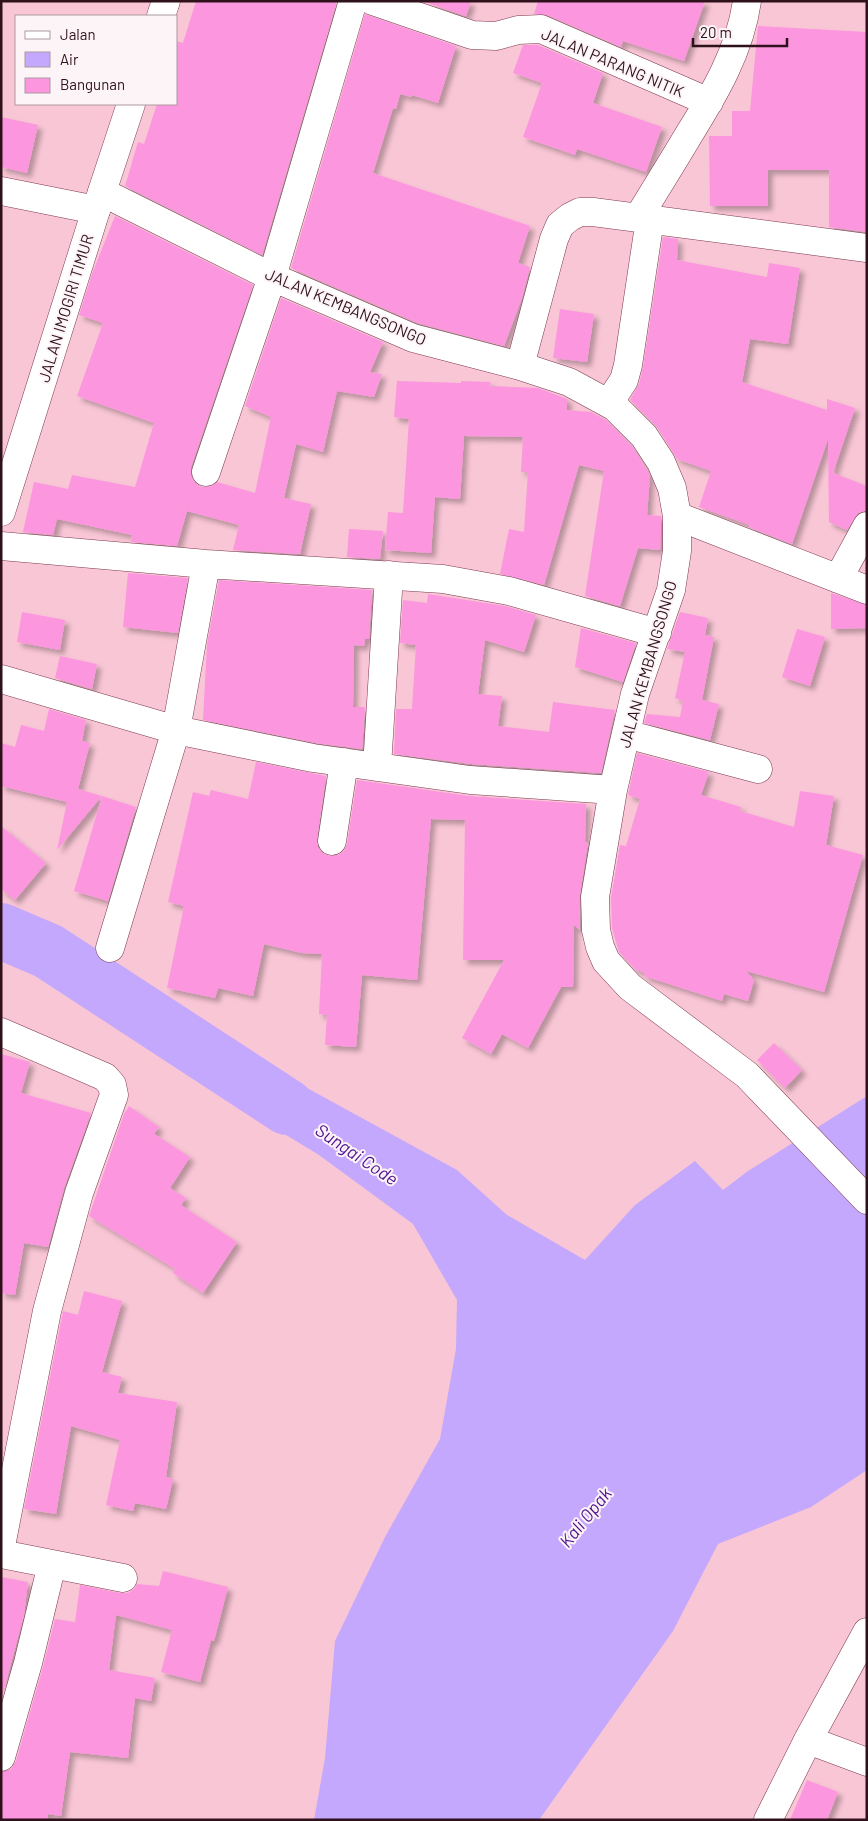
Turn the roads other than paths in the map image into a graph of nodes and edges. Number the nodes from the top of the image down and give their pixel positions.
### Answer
1 (166, 1) edge
2 (353, 1) edge
3 (373, 1) edge
4 (748, 1) edge
5 (161, 15) edge
6 (709, 102) junction
7 (131, 105) edge
8 (1, 191) edge
9 (99, 201) junction
10 (644, 218) junction
11 (867, 248) edge
12 (272, 277) junction
13 (520, 366) junction
14 (609, 404) junction
15 (206, 472) dead end
16 (1, 512) edge
17 (677, 516) junction
18 (867, 526) edge
19 (1, 546) edge
20 (206, 564) junction
21 (390, 576) junction
22 (838, 579) junction
23 (867, 590) edge
24 (658, 633) junction
25 (1, 679) edge
26 (176, 730) junction
27 (626, 734) junction
28 (344, 762) junction
29 (377, 767) junction
30 (758, 769) dead end
31 (613, 790) junction
32 (332, 841) dead end
33 (110, 948) dead end
34 (1, 1032) edge
35 (867, 1200) edge
36 (1, 1546) edge
37 (1, 1554) edge
38 (52, 1564) junction
39 (124, 1578) dead end
40 (866, 1635) edge
41 (808, 1740) junction
42 (1, 1757) edge
43 (867, 1762) edge
44 (768, 1820) edge

1 - 5 street
2 - 12 street
3 - 6 street, JALAN PARANG NITIK
4 - 6 street
6 - 10 street
7 - 9 street, JALAN IMOGIRI TIMUR
8 - 9 street, JALAN KEMBANGSONGO
9 - 12 street, JALAN KEMBANGSONGO
9 - 16 street, JALAN IMOGIRI TIMUR
10 - 11 street
10 - 13 street
10 - 14 street
12 - 13 street, JALAN KEMBANGSONGO
12 - 15 street
13 - 14 street, JALAN KEMBANGSONGO
14 - 17 street, JALAN KEMBANGSONGO
17 - 22 street
17 - 24 street, JALAN KEMBANGSONGO
18 - 22 street
19 - 20 street
20 - 21 street
20 - 26 street
21 - 24 street
21 - 29 street
22 - 23 street
24 - 27 street, JALAN KEMBANGSONGO
25 - 26 street
26 - 28 street
26 - 33 street
27 - 30 street
27 - 31 street, JALAN KEMBANGSONGO
28 - 29 street
28 - 32 street
29 - 31 street
31 - 35 street, JALAN KEMBANGSONGO
34 - 36 street
37 - 38 street
38 - 39 street
38 - 42 street
40 - 41 street
41 - 43 street
41 - 44 street

